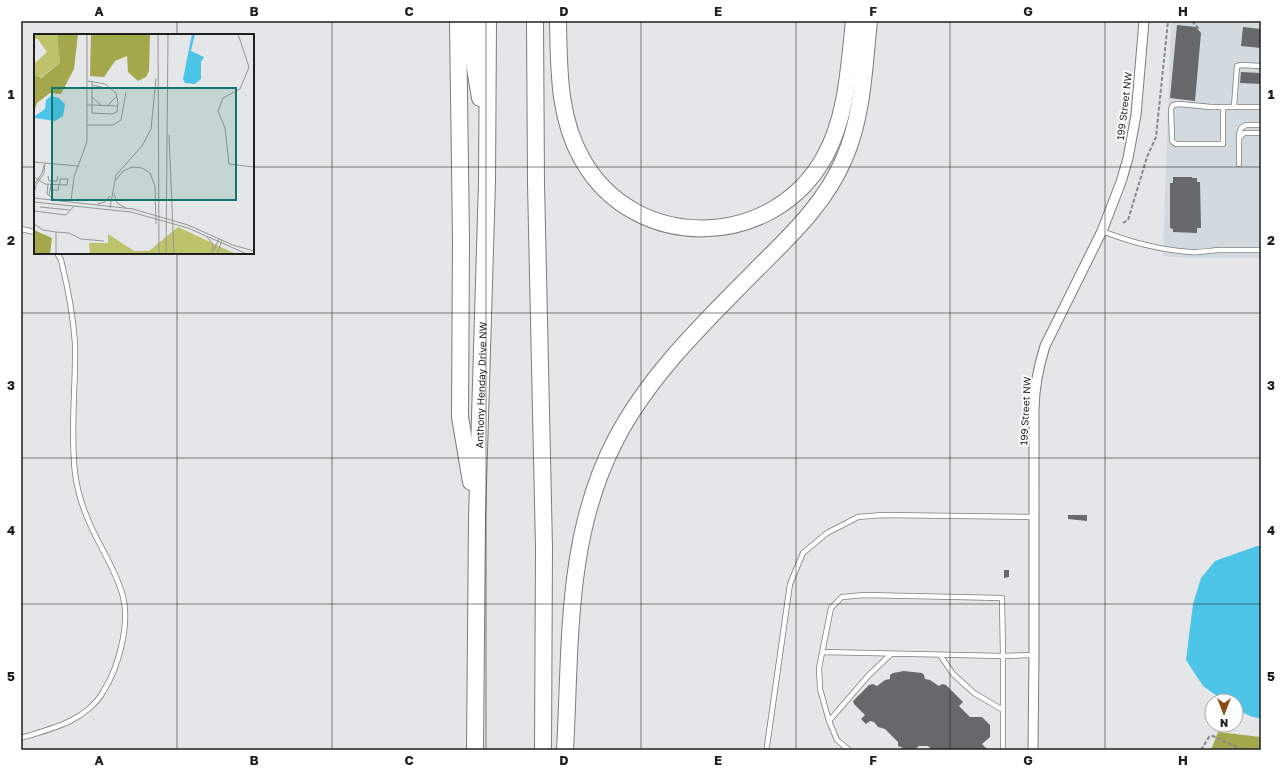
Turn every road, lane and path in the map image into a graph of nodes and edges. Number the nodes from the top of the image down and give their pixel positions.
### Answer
1 (458, 21) edge
2 (473, 21) edge
3 (488, 21) edge
4 (535, 21) edge
5 (558, 21) edge
6 (869, 21) edge
7 (878, 21) edge
8 (1144, 21) edge
9 (1168, 21) edge
10 (1192, 21) edge
11 (853, 26) edge
12 (1200, 30) dead end
13 (1261, 66) edge
14 (864, 69) junction
15 (1223, 107) junction
16 (1234, 107) junction
17 (1261, 107) edge
18 (1261, 125) edge
19 (1261, 132) edge
20 (1239, 138) junction
21 (488, 149) junction
22 (1239, 164) dead end
23 (1122, 223) dead end
24 (21, 229) edge
25 (1102, 231) junction
26 (34, 232) edge
27 (1261, 250) edge
28 (58, 254) edge
29 (1033, 517) junction
30 (477, 518) junction
31 (823, 652) junction
32 (891, 654) junction
33 (940, 655) junction
34 (1034, 655) junction
35 (1003, 656) junction
36 (1003, 710) junction
37 (829, 721) junction
38 (21, 738) edge
39 (767, 746) dead end
40 (475, 750) edge
41 (543, 750) edge
42 (565, 750) edge
43 (849, 750) edge
44 (1003, 750) edge
45 (1033, 750) edge
46 (1200, 750) edge
47 (1243, 750) edge

1 - 30 highway
2 - 21 highway
3 - 21 highway, Anthony Henday Drive NW
4 - 41 highway
5 - 11 highway
6 - 14 highway
7 - 14 highway
8 - 25 street, 199 Street NW
9 - 23 path
10 - 12 path
13 - 16 lane
14 - 42 highway
15 - 15 lane
15 - 16 lane
16 - 17 lane
18 - 20 lane
19 - 20 lane
20 - 22 lane
21 - 30 highway, Anthony Henday Drive NW
24 - 26 lane
25 - 27 lane
25 - 29 street, 199 Street NW
28 - 38 lane
29 - 34 street, 199 Street NW
29 - 39 lane
30 - 40 highway, Anthony Henday Drive NW
31 - 32 lane
31 - 35 lane
31 - 37 lane
32 - 33 lane
32 - 37 lane
33 - 35 lane
33 - 36 lane
34 - 35 lane
34 - 45 street, 199 Street NW
35 - 36 lane
36 - 44 lane
37 - 43 lane
46 - 47 path

